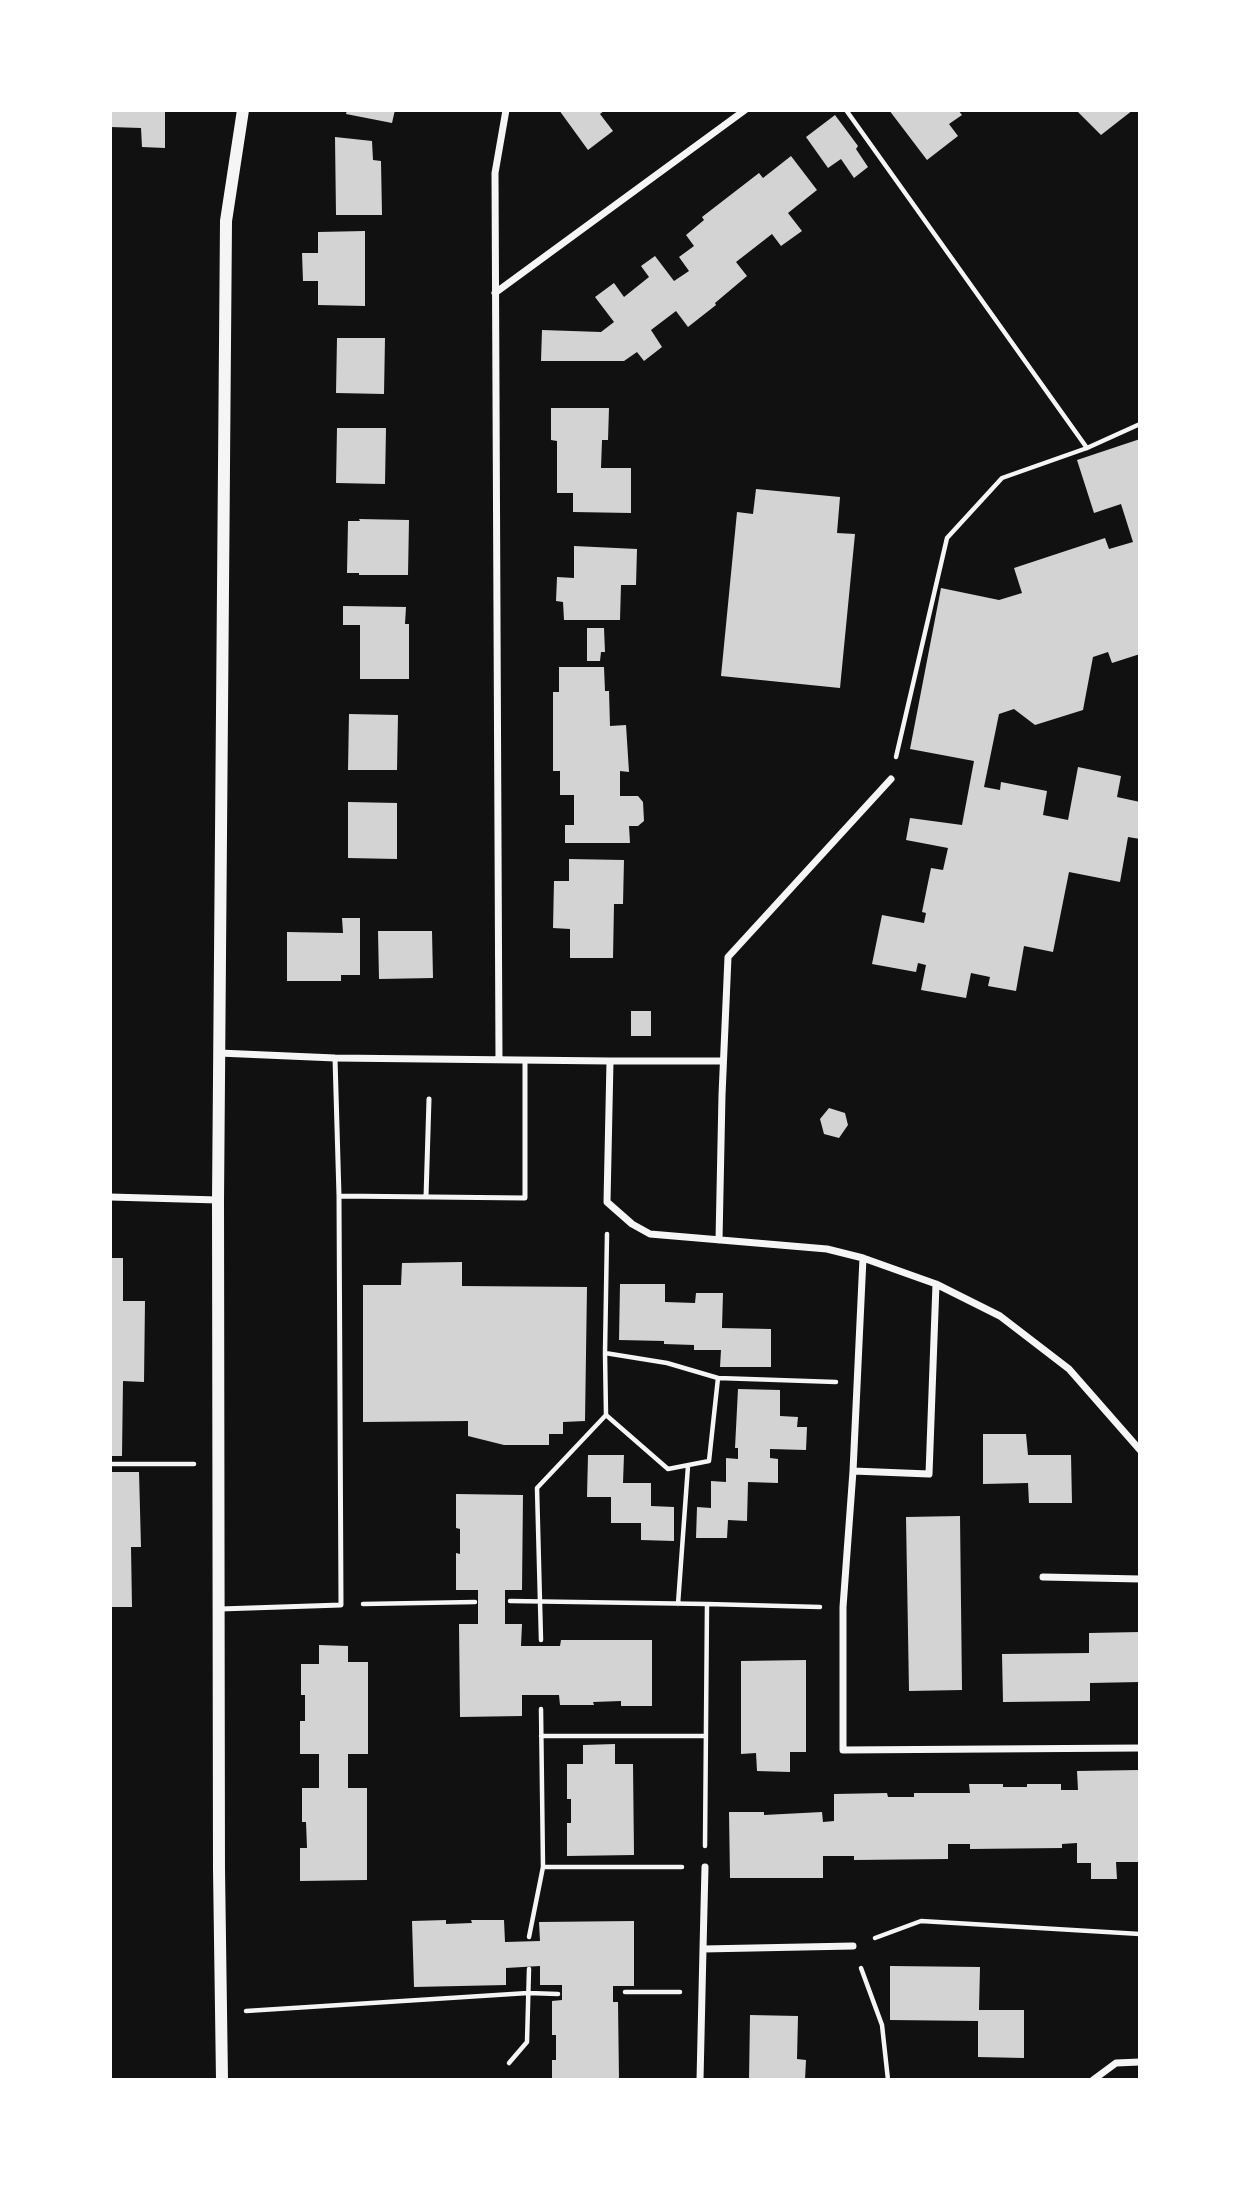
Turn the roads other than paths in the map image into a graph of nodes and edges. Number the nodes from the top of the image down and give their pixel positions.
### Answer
1 (243, 110) edge
2 (506, 110) edge
3 (745, 110) edge
4 (495, 293) junction
5 (891, 779) road end
6 (219, 1053) junction
7 (335, 1058) junction
8 (499, 1059) junction
9 (525, 1060) junction
10 (610, 1061) junction
11 (723, 1061) junction
12 (429, 1099) dead end
13 (339, 1196) junction
14 (110, 1197) edge
15 (426, 1197) junction
16 (218, 1200) junction
17 (719, 1240) junction
18 (863, 1258) junction
19 (936, 1284) junction
20 (1140, 1450) edge
21 (853, 1471) junction
22 (1043, 1577) dead end
23 (1140, 1579) edge
24 (220, 1609) junction
25 (1140, 1748) edge
26 (705, 1867) road end
27 (853, 1946) road end
28 (703, 1949) junction
29 (1140, 2062) edge
30 (222, 2080) edge
31 (700, 2080) edge
32 (1093, 2080) edge

1 - 6 street
2 - 4 street
3 - 4 street
4 - 8 street
5 - 11 street
6 - 7 street
6 - 16 street
7 - 8 street
7 - 13 lane
8 - 9 street
9 - 10 street
9 - 15 lane
10 - 11 street
10 - 17 street
11 - 17 street
12 - 15 lane
13 - 15 lane
13 - 24 lane
14 - 16 street
16 - 24 street
17 - 18 street
18 - 19 street
18 - 21 street
19 - 20 street
19 - 21 street
21 - 25 street
22 - 23 street
24 - 30 street
26 - 28 street
27 - 28 street
28 - 31 street
29 - 32 street

